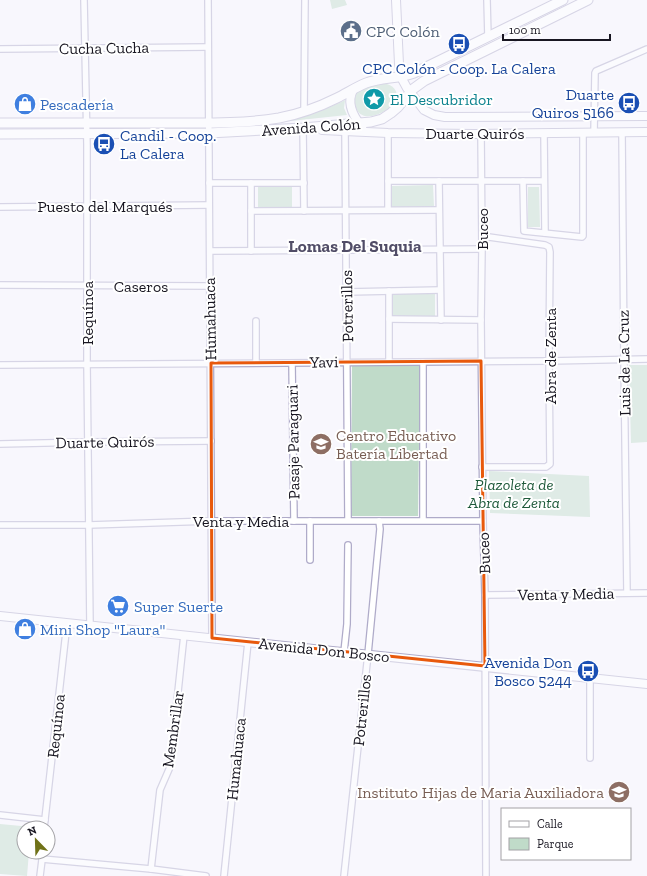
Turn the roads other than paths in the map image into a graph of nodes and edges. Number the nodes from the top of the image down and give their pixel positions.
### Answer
1 (84, 0) edge
2 (208, 0) edge
3 (305, 0) edge
4 (396, 0) edge
5 (487, 0) edge
6 (563, 0) edge
7 (588, 0) edge
8 (488, 37) junction
9 (208, 47) junction
10 (84, 48) junction
11 (647, 48) edge
12 (0, 49) edge
13 (401, 77) junction
14 (353, 90) junction
15 (410, 92) junction
16 (304, 112) junction
17 (594, 115) junction
18 (647, 116) edge
19 (208, 122) junction
20 (0, 123) edge
21 (359, 123) junction
22 (86, 124) junction
23 (303, 128) junction
24 (345, 131) junction
25 (367, 132) junction
26 (622, 132) junction
27 (647, 132) edge
28 (209, 133) junction
29 (388, 133) junction
30 (583, 133) junction
31 (594, 133) junction
32 (0, 134) edge
33 (86, 134) junction
34 (481, 134) junction
35 (544, 134) junction
36 (388, 181) junction
37 (439, 181) junction
38 (482, 181) junction
39 (523, 181) junction
40 (544, 181) junction
41 (209, 183) junction
42 (251, 183) junction
43 (304, 183) junction
44 (209, 205) junction
45 (0, 206) edge
46 (87, 206) junction
47 (388, 210) junction
48 (439, 210) junction
49 (251, 211) junction
50 (304, 211) junction
51 (346, 211) junction
52 (545, 233) junction
53 (482, 236) junction
54 (482, 249) junction
55 (346, 250) junction
56 (440, 250) junction
57 (210, 251) junction
58 (251, 251) junction
59 (0, 286) edge
60 (87, 286) junction
61 (210, 286) junction
62 (440, 290) junction
63 (390, 291) junction
64 (347, 292) junction
65 (389, 319) junction
66 (441, 320) junction
67 (481, 320) junction
68 (256, 321) dead end
69 (647, 359) edge
70 (624, 360) junction
71 (549, 361) junction
72 (347, 362) junction
73 (389, 362) junction
74 (423, 362) junction
75 (481, 362) junction
76 (256, 363) junction
77 (292, 363) junction
78 (87, 364) junction
79 (211, 364) junction
80 (0, 365) edge
81 (211, 441) junction
82 (88, 442) junction
83 (0, 444) edge
84 (482, 467) junction
85 (310, 520) junction
86 (348, 520) junction
87 (379, 520) junction
88 (423, 520) junction
89 (211, 521) junction
90 (294, 521) junction
91 (483, 521) junction
92 (0, 525) edge
93 (89, 525) junction
94 (348, 545) dead end
95 (310, 560) dead end
96 (627, 593) junction
97 (647, 593) edge
98 (485, 595) junction
99 (0, 616) edge
100 (67, 623) junction
101 (90, 626) junction
102 (184, 635) junction
103 (212, 638) junction
104 (248, 642) junction
105 (344, 652) junction
106 (368, 654) junction
107 (485, 666) junction
108 (590, 678) junction
109 (647, 684) edge
110 (590, 758) dead end
111 (0, 815) edge
112 (45, 820) joint
113 (42, 860) edge
114 (53, 860) edge
115 (151, 869) junction
116 (40, 876) edge
117 (206, 876) edge
118 (224, 876) edge
119 (344, 876) edge
120 (486, 876) edge

1 - 10 street, Requínoa
2 - 9 street, Humahuaca
3 - 16 street
4 - 13 main road
5 - 8 street
6 - 8 main road, Avenida Colón
7 - 15 main road, Avenida Colón
8 - 13 main road, Avenida Colón
9 - 10 street, Cucha Cucha
9 - 19 street, Humahuaca
10 - 12 street, Cucha Cucha
10 - 22 street, Requínoa
11 - 17 street
13 - 14 main road, Avenida Colón
13 - 15 main road, Duarte Quirós
14 - 16 main road, Avenida Colón
14 - 21 main road
15 - 17 main road, Duarte Quirós
15 - 21 main road, Avenida Colón
16 - 19 main road, Avenida Colón
17 - 18 main road, Duarte Quirós
17 - 31 street
19 - 22 main road, Avenida Colón
19 - 28 street, Humahuaca
20 - 22 main road, Avenida Colón
21 - 23 main road, Avenida Colón
21 - 24 street
21 - 25 main road
22 - 33 street, Requínoa
23 - 24 main road, Duarte Quirós
23 - 28 main road, Avenida Colón
23 - 43 street
24 - 25 main road, Duarte Quirós
24 - 51 street, Potrerillos
25 - 29 main road, Duarte Quirós
26 - 27 main road, Duarte Quirós
26 - 31 main road, Duarte Quirós
26 - 70 street, Luis de La Cruz
28 - 33 main road, Avenida Colón
28 - 41 street, Humahuaca
29 - 34 main road, Duarte Quirós
29 - 36 street
30 - 31 main road, Duarte Quirós
30 - 35 main road, Duarte Quirós
30 - 52 street
32 - 33 main road, Avenida Colón
33 - 46 street, Requínoa
34 - 35 main road, Duarte Quirós
34 - 38 street, Buceo
35 - 40 street
36 - 37 street
36 - 47 street
37 - 38 street
37 - 48 street
38 - 39 street
38 - 53 street, Buceo
39 - 40 street
39 - 52 street
40 - 52 street
41 - 42 street
41 - 44 street, Humahuaca
42 - 43 street
42 - 49 street
43 - 50 street
44 - 46 street, Puesto del Marqués
44 - 57 street, Humahuaca
45 - 46 street, Puesto del Marqués
46 - 60 street, Requínoa
47 - 48 street
47 - 51 street
48 - 56 street
49 - 50 street
49 - 58 street
50 - 51 street
51 - 55 street, Potrerillos
53 - 54 street, Buceo
53 - 71 street, Abra de Zenta
54 - 56 street
54 - 67 street, Buceo
55 - 56 street
55 - 58 street
55 - 64 street, Potrerillos
56 - 62 street
57 - 58 street
57 - 61 street, Humahuaca
59 - 60 street, Caseros
60 - 61 street, Caseros
60 - 78 street, Requínoa
61 - 79 street, Humahuaca
62 - 63 street
62 - 66 street
63 - 64 street
63 - 65 street
64 - 72 street, Potrerillos
65 - 66 street
65 - 73 street
66 - 67 street
67 - 75 street, Buceo
68 - 76 street
69 - 70 street, Yavi
70 - 71 street, Yavi
70 - 96 street, Luis de La Cruz
71 - 75 street, Yavi
71 - 84 street, Abra de Zenta
72 - 73 street, Yavi
72 - 77 street, Yavi
72 - 86 street, Potrerillos
73 - 74 street, Yavi
74 - 75 street, Yavi
74 - 88 street
75 - 84 street, Buceo
76 - 77 street, Yavi
76 - 79 street, Yavi
77 - 90 street, Pasaje Paraguari
78 - 79 street, Yavi
78 - 80 street, Yavi
78 - 82 street, Requínoa
79 - 81 street, Humahuaca
81 - 82 street, Duarte Quirós
81 - 89 street, Humahuaca
82 - 83 street, Duarte Quirós
82 - 93 street, Requínoa
84 - 91 street, Buceo
85 - 86 street, Venta y Media
85 - 90 street, Venta y Media
85 - 95 street
86 - 87 street, Venta y Media
87 - 88 street, Venta y Media
87 - 106 street, Potrerillos
88 - 91 street, Venta y Media
89 - 90 street, Venta y Media
89 - 93 street, Venta y Media
89 - 103 street, Humahuaca
91 - 98 street, Buceo
92 - 93 street, Venta y Media
93 - 101 street, Requínoa
94 - 105 street
96 - 97 street, Venta y Media
96 - 98 street, Venta y Media
98 - 107 street, Buceo
99 - 100 main road, Avenida Don Bosco
100 - 101 main road, Avenida Don Bosco
100 - 112 street, Requínoa
101 - 102 main road, Avenida Don Bosco
102 - 103 main road, Avenida Don Bosco
102 - 115 street, Membrillar
103 - 104 main road, Avenida Don Bosco
104 - 105 main road, Avenida Don Bosco
104 - 118 street, Humahuaca
105 - 106 main road, Avenida Don Bosco
106 - 107 main road, Avenida Don Bosco
106 - 119 street, Potrerillos
107 - 108 main road, Avenida Don Bosco
107 - 120 street, Buceo
108 - 109 main road, Avenida Don Bosco
108 - 110 street
111 - 112 street
113 - 116 street
114 - 115 street
115 - 117 street

